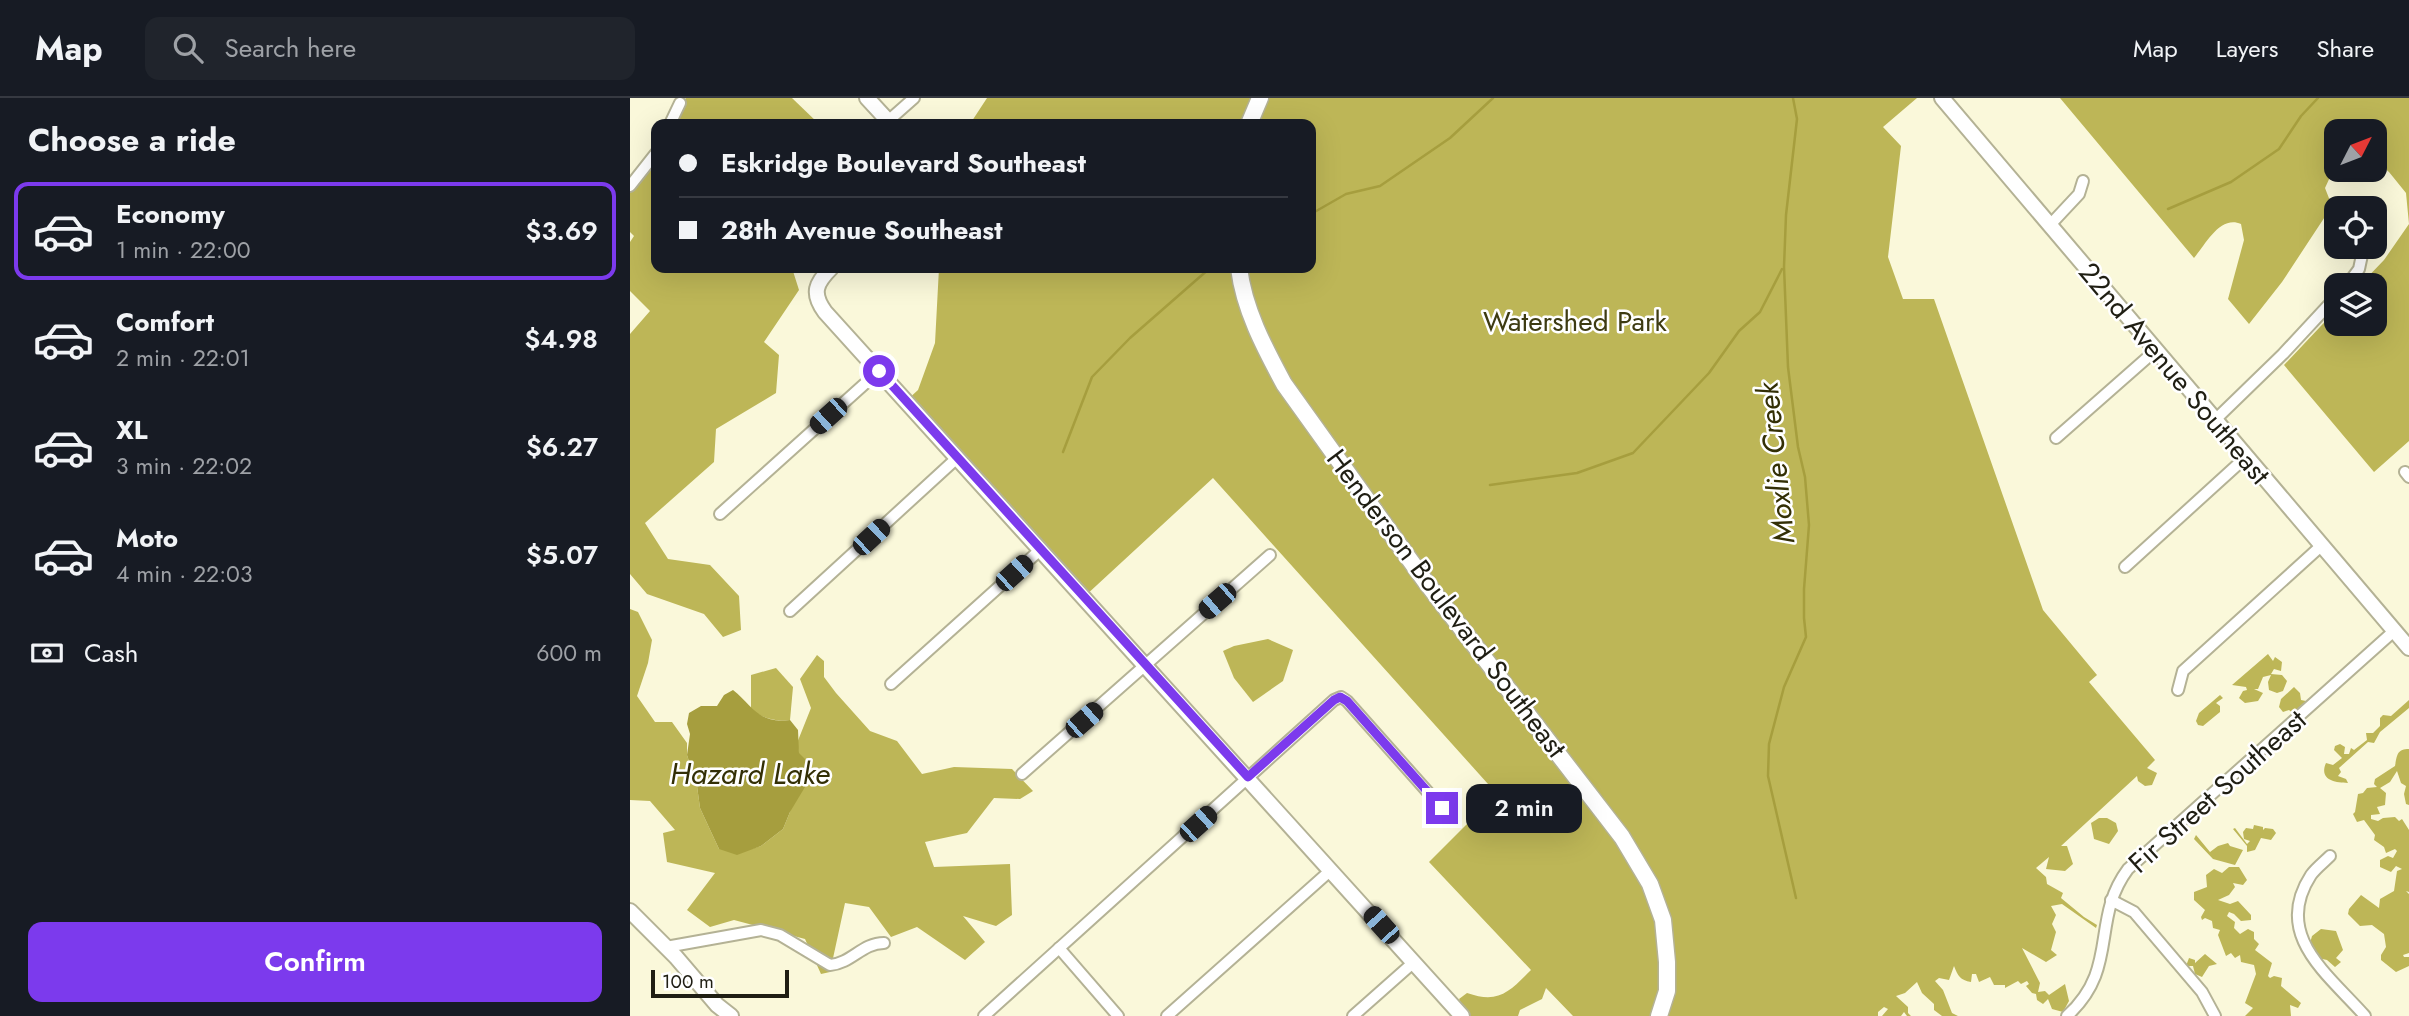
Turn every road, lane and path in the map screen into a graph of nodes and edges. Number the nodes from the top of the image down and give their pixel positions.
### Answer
1 (867, 98) edge
2 (914, 98) edge
3 (1260, 98) edge
4 (1942, 98) edge
5 (680, 103) dead end
6 (672, 119) edge
7 (886, 119) edge
8 (894, 119) edge
9 (1251, 119) edge
10 (651, 159) edge
11 (2083, 181) dead end
12 (630, 186) edge
13 (2050, 225) junction
14 (826, 273) edge
15 (1240, 273) edge
16 (2324, 310) edge
17 (2156, 350) junction
18 (879, 371) junction
19 (2215, 420) junction
20 (2056, 438) dead end
21 (2246, 457) junction
22 (957, 458) junction
23 (720, 514) dead end
24 (2321, 546) junction
25 (1040, 550) junction
26 (1270, 555) dead end
27 (2125, 567) dead end
28 (790, 611) dead end
29 (2394, 631) junction
30 (2409, 648) edge
31 (1145, 664) junction
32 (891, 684) dead end
33 (2178, 690) dead end
34 (1022, 774) dead end
35 (1248, 777) junction
36 (1442, 808) dead end
37 (2330, 856) dead end
38 (1331, 870) junction
39 (2110, 900) junction
40 (630, 911) edge
41 (884, 943) dead end
42 (666, 947) junction
43 (1059, 948) junction
44 (1414, 962) junction
45 (731, 1016) edge
46 (984, 1016) edge
47 (1118, 1016) edge
48 (1167, 1016) edge
49 (1353, 1016) edge
50 (1462, 1016) edge
51 (1659, 1016) edge
52 (2067, 1016) edge
53 (2215, 1016) edge
54 (2365, 1016) edge

1 - 7 street
2 - 8 street
3 - 9 main road
4 - 13 street, 22nd Avenue Southeast
5 - 6 street
10 - 12 street
11 - 13 street
13 - 17 street, 22nd Avenue Southeast
14 - 18 street
15 - 51 main road, Henderson Boulevard Southeast
16 - 19 street
17 - 19 street, 22nd Avenue Southeast
17 - 20 street
18 - 22 street
18 - 23 street
19 - 21 street, 22nd Avenue Southeast
21 - 24 street, 22nd Avenue Southeast
21 - 27 street
22 - 25 street
22 - 28 street
24 - 29 street, 22nd Avenue Southeast
24 - 33 street
25 - 31 street
25 - 32 street
26 - 31 street
29 - 30 street, 22nd Avenue Southeast
29 - 39 street, Fir Street Southeast
31 - 34 street
31 - 35 street
35 - 36 street
35 - 38 street
35 - 43 street
37 - 54 street
38 - 44 street
38 - 48 street
39 - 52 street, Fir Street Southeast
39 - 53 street
40 - 42 street
41 - 42 street
42 - 45 street
43 - 46 street
43 - 47 street
44 - 49 street
44 - 50 street

